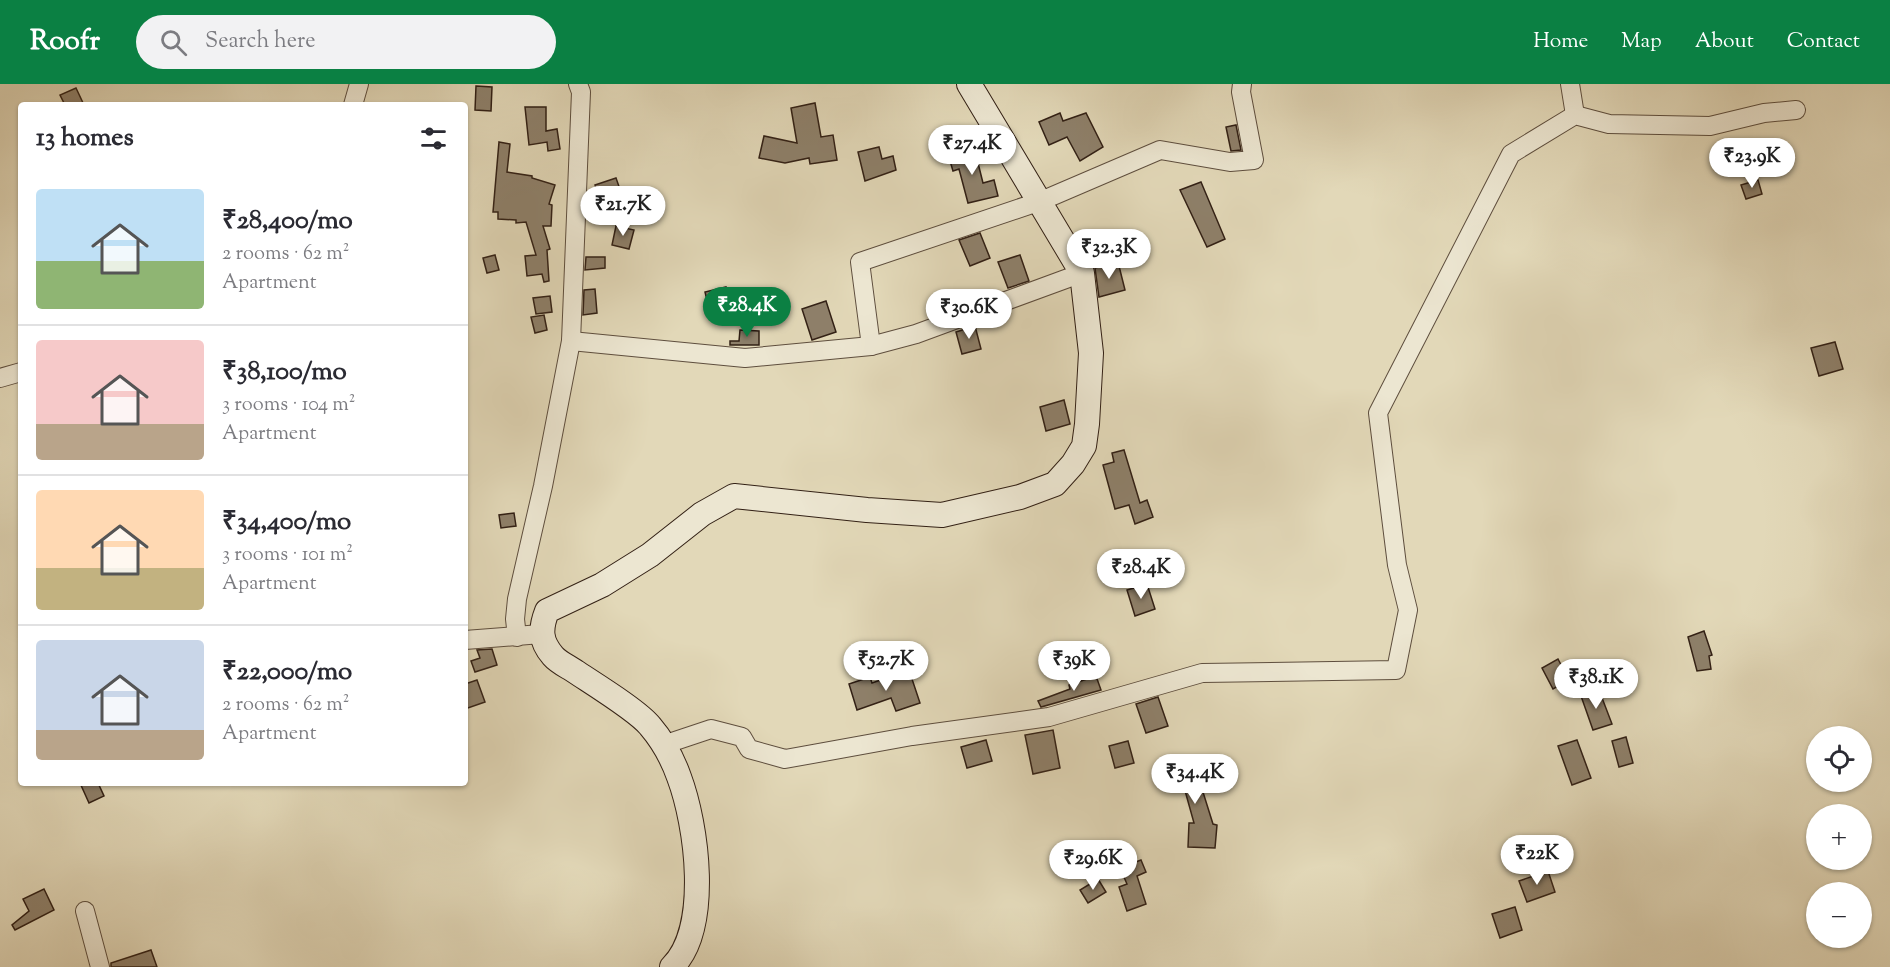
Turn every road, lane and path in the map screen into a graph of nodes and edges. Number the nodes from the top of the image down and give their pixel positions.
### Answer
1 (359, 84) edge
2 (578, 84) edge
3 (969, 84) edge
4 (1242, 84) edge
5 (1570, 84) edge
6 (353, 102) edge
7 (1796, 110) dead end
8 (1575, 115) junction
9 (1041, 201) junction
10 (1082, 273) junction
11 (571, 341) junction
12 (871, 346) junction
13 (18, 373) edge
14 (0, 378) edge
15 (542, 634) junction
16 (517, 637) junction
17 (468, 640) edge
18 (663, 745) junction
19 (86, 911) dead end
20 (100, 967) edge
21 (672, 967) edge

1 - 6 street
2 - 11 street
3 - 9 main road
4 - 9 street
5 - 8 street
7 - 8 street
8 - 18 street
9 - 10 main road
9 - 12 street
10 - 12 street
10 - 15 main road
11 - 12 street
11 - 16 street
13 - 14 street
15 - 16 street
15 - 18 main road
16 - 17 street
18 - 21 main road
19 - 20 street

